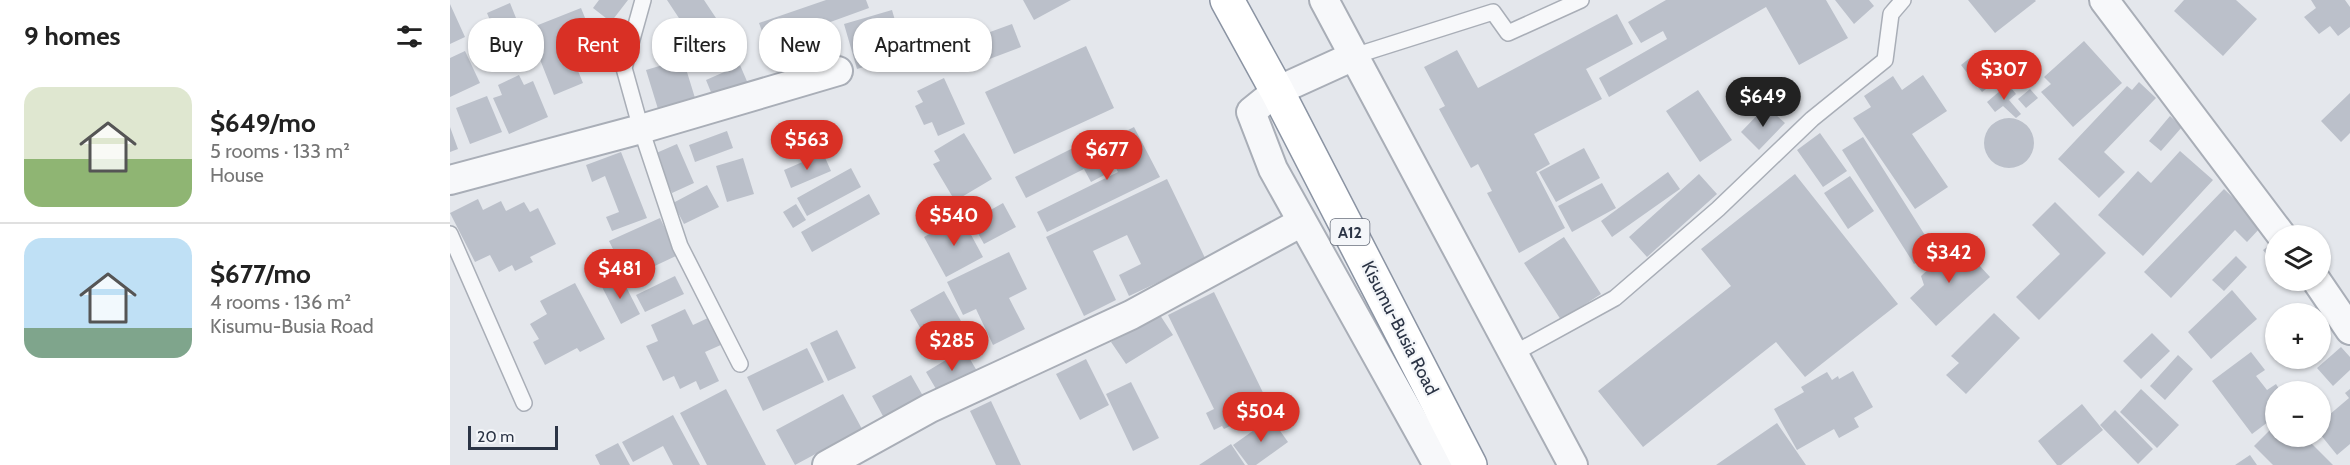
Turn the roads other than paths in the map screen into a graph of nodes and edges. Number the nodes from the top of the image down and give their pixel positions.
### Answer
1 (643, 0) edge
2 (1227, 0) edge
3 (1324, 0) edge
4 (1581, 0) edge
5 (1904, 0) edge
6 (2104, 0) edge
7 (1354, 56) junction
8 (835, 72) edge
9 (1277, 91) junction
10 (641, 129) junction
11 (450, 180) edge
12 (1302, 222) junction
13 (2274, 225) edge
14 (450, 234) edge
15 (2323, 291) edge
16 (2350, 330) edge
17 (1513, 354) junction
18 (740, 363) dead end
19 (524, 403) dead end
20 (827, 465) edge
21 (1438, 465) edge
22 (1470, 465) edge
23 (1573, 465) edge

1 - 10 lane
2 - 9 highway, Kisumu-Busia Road / A12
3 - 7 street
4 - 7 lane
5 - 17 lane
6 - 13 street
7 - 9 street
7 - 17 street
8 - 10 street
9 - 12 street
9 - 22 highway, Kisumu-Busia Road / A12
10 - 11 street
10 - 18 lane
12 - 20 street
12 - 21 street
14 - 19 lane
15 - 16 street
17 - 23 street

